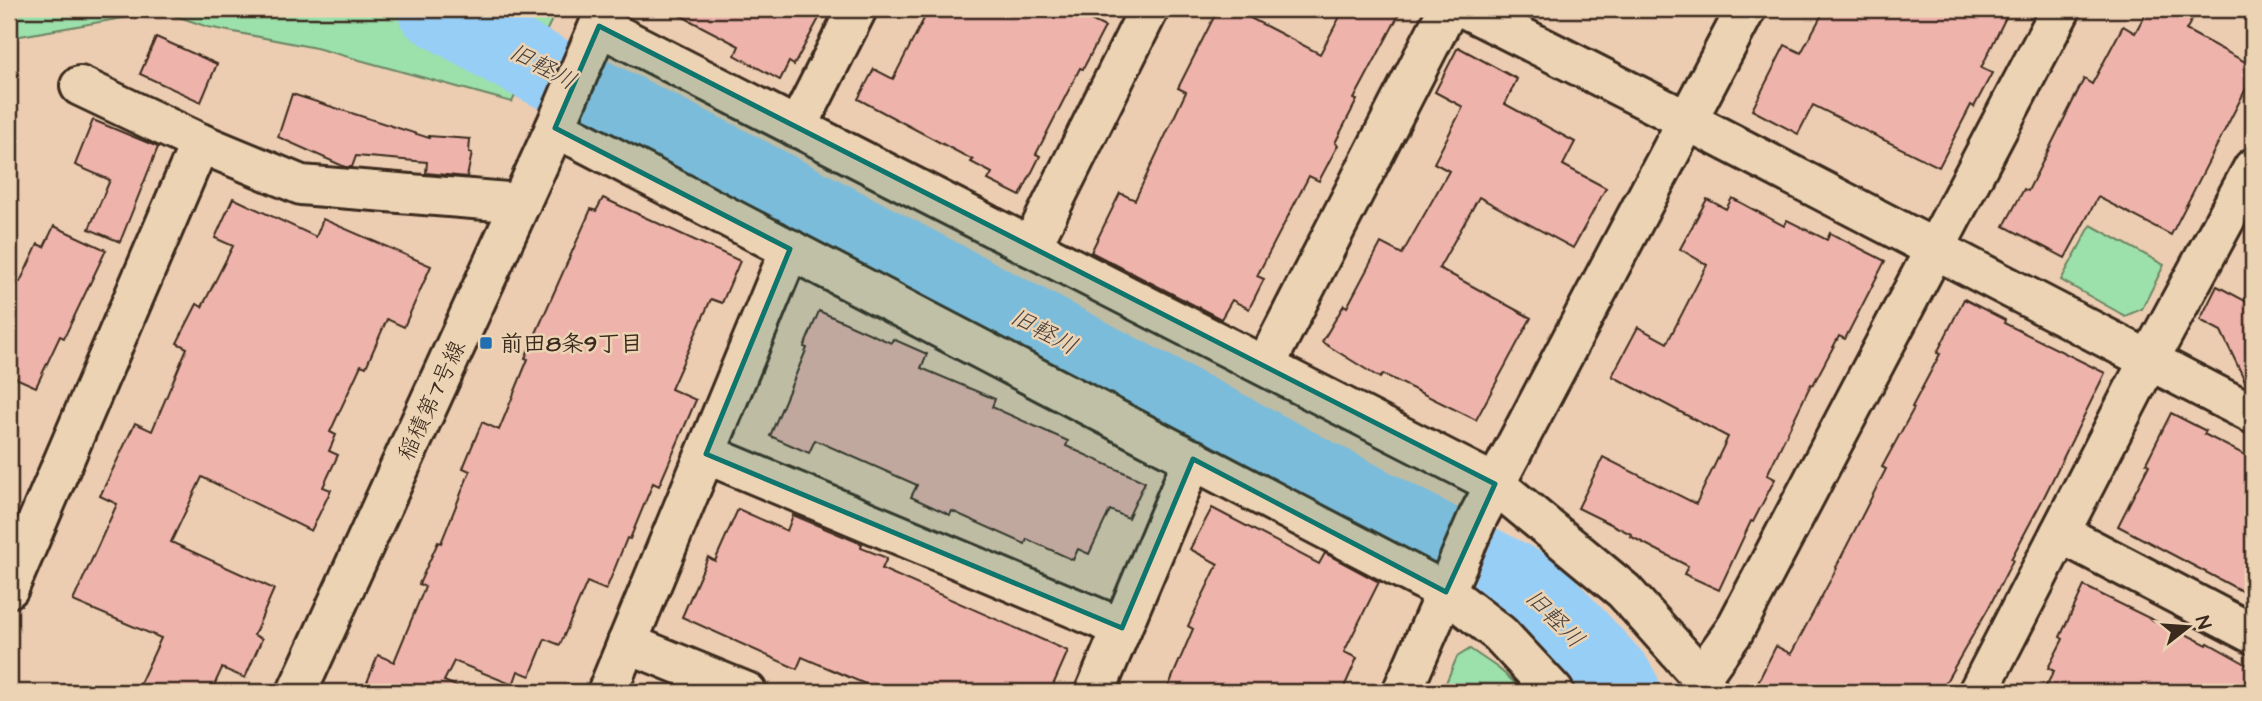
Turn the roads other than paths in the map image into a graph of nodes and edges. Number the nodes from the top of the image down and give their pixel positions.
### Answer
1 (857, 9) edge
2 (1149, 9) edge
3 (1448, 9) edge
4 (1466, 9) edge
5 (1746, 9) edge
6 (2061, 9) edge
7 (602, 18) edge
8 (80, 86) dead end
9 (559, 118) junction
10 (1688, 121) junction
11 (797, 128) junction
12 (200, 143) junction
13 (2253, 169) edge
14 (521, 203) junction
15 (1031, 247) junction
16 (790, 249) junction
17 (1935, 249) junction
18 (2149, 360) junction
19 (1265, 366) junction
20 (2253, 414) edge
21 (706, 454) junction
22 (1193, 459) junction
23 (1495, 484) junction
24 (2060, 533) junction
25 (1450, 583) junction
26 (9, 588) edge
27 (1122, 628) junction
28 (2253, 634) edge
29 (627, 643) junction
30 (1705, 685) edge
31 (297, 692) edge
32 (607, 692) edge
33 (747, 692) edge
34 (1095, 692) edge
35 (1402, 692) edge
36 (1554, 692) edge
37 (1978, 692) edge

1 - 11 street
2 - 15 street
3 - 19 street
4 - 10 street
5 - 10 street
6 - 17 street
7 - 9 street, 稲積第7号線
7 - 11 street
8 - 12 street
9 - 14 street, 稲積第7号線
9 - 16 street
10 - 17 street
10 - 23 street
11 - 15 street
12 - 14 street
12 - 26 street
13 - 18 street
14 - 31 street, 稲積第7号線
15 - 19 street
16 - 21 street
16 - 22 street
17 - 18 street
17 - 30 street
18 - 20 street
18 - 24 street
19 - 23 street
21 - 27 street
21 - 29 street
22 - 25 street
22 - 27 street
23 - 25 street
23 - 30 street
24 - 28 street
24 - 37 street
25 - 35 street
25 - 36 street
27 - 34 street
29 - 32 street
29 - 33 street

